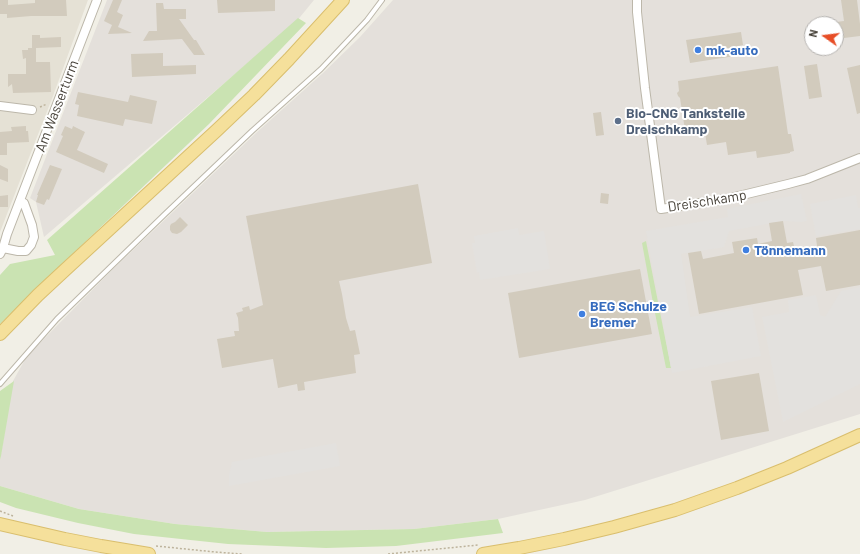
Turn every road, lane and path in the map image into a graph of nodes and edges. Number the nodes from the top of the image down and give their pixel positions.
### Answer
1 (97, 0) edge
2 (343, 0) edge
3 (382, 0) edge
4 (636, 0) edge
5 (60, 98) junction
6 (0, 106) edge
7 (32, 110) joint
8 (860, 158) edge
9 (20, 202) junction
10 (2, 251) edge
11 (0, 334) edge
12 (0, 384) edge
13 (860, 435) edge
14 (0, 511) edge
15 (14, 516) dead end
16 (0, 524) edge
17 (482, 549) edge
18 (152, 550) edge
19 (242, 554) edge
20 (388, 554) edge

1 - 5 street, Am Wasserturm
2 - 11 main road
3 - 12 lane
4 - 8 street, Dreischkamp
5 - 7 path
5 - 9 street, Am Wasserturm
6 - 7 street
9 - 10 street, Am Wasserturm
9 - 10 street
13 - 17 main road
14 - 15 path
16 - 18 main road
17 - 20 path
18 - 19 path

